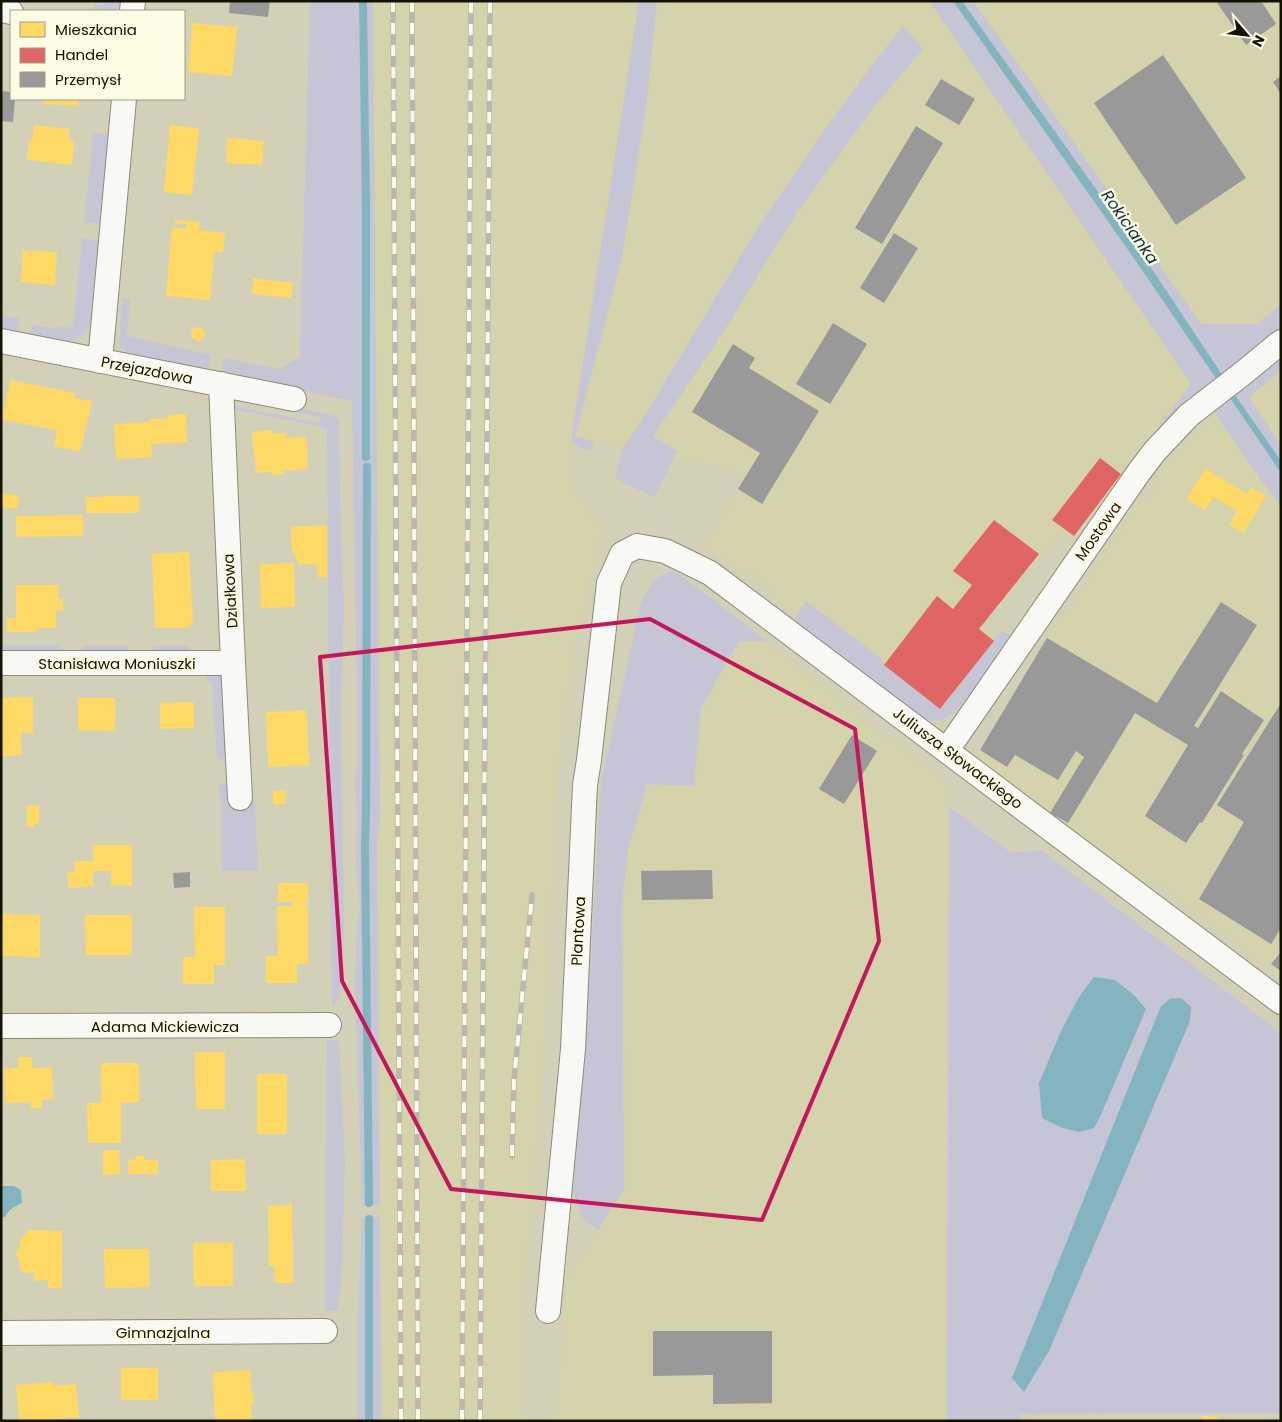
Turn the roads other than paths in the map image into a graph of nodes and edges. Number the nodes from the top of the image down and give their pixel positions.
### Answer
1 (124, 100) edge
2 (1, 342) edge
3 (1281, 342) edge
4 (100, 361) junction
5 (221, 384) junction
6 (294, 398) dead end
7 (622, 554) joint
8 (1, 663) edge
9 (233, 664) junction
10 (947, 750) junction
11 (240, 798) dead end
12 (1281, 1002) edge
13 (329, 1025) dead end
14 (1, 1026) edge
15 (548, 1311) dead end
16 (325, 1332) dead end
17 (1, 1333) edge

1 - 4 street
2 - 4 street, Przejazdowa
3 - 10 street, Mostowa
4 - 5 street, Przejazdowa
5 - 6 street, Przejazdowa
5 - 9 street, Działkowa
7 - 10 street, Juliusza Słowackiego
7 - 15 street, Plantowa
8 - 9 street, Stanisława Moniuszki
9 - 11 street, Działkowa
10 - 12 street, Juliusza Słowackiego
13 - 14 street, Adama Mickiewicza
16 - 17 street, Gimnazjalna

